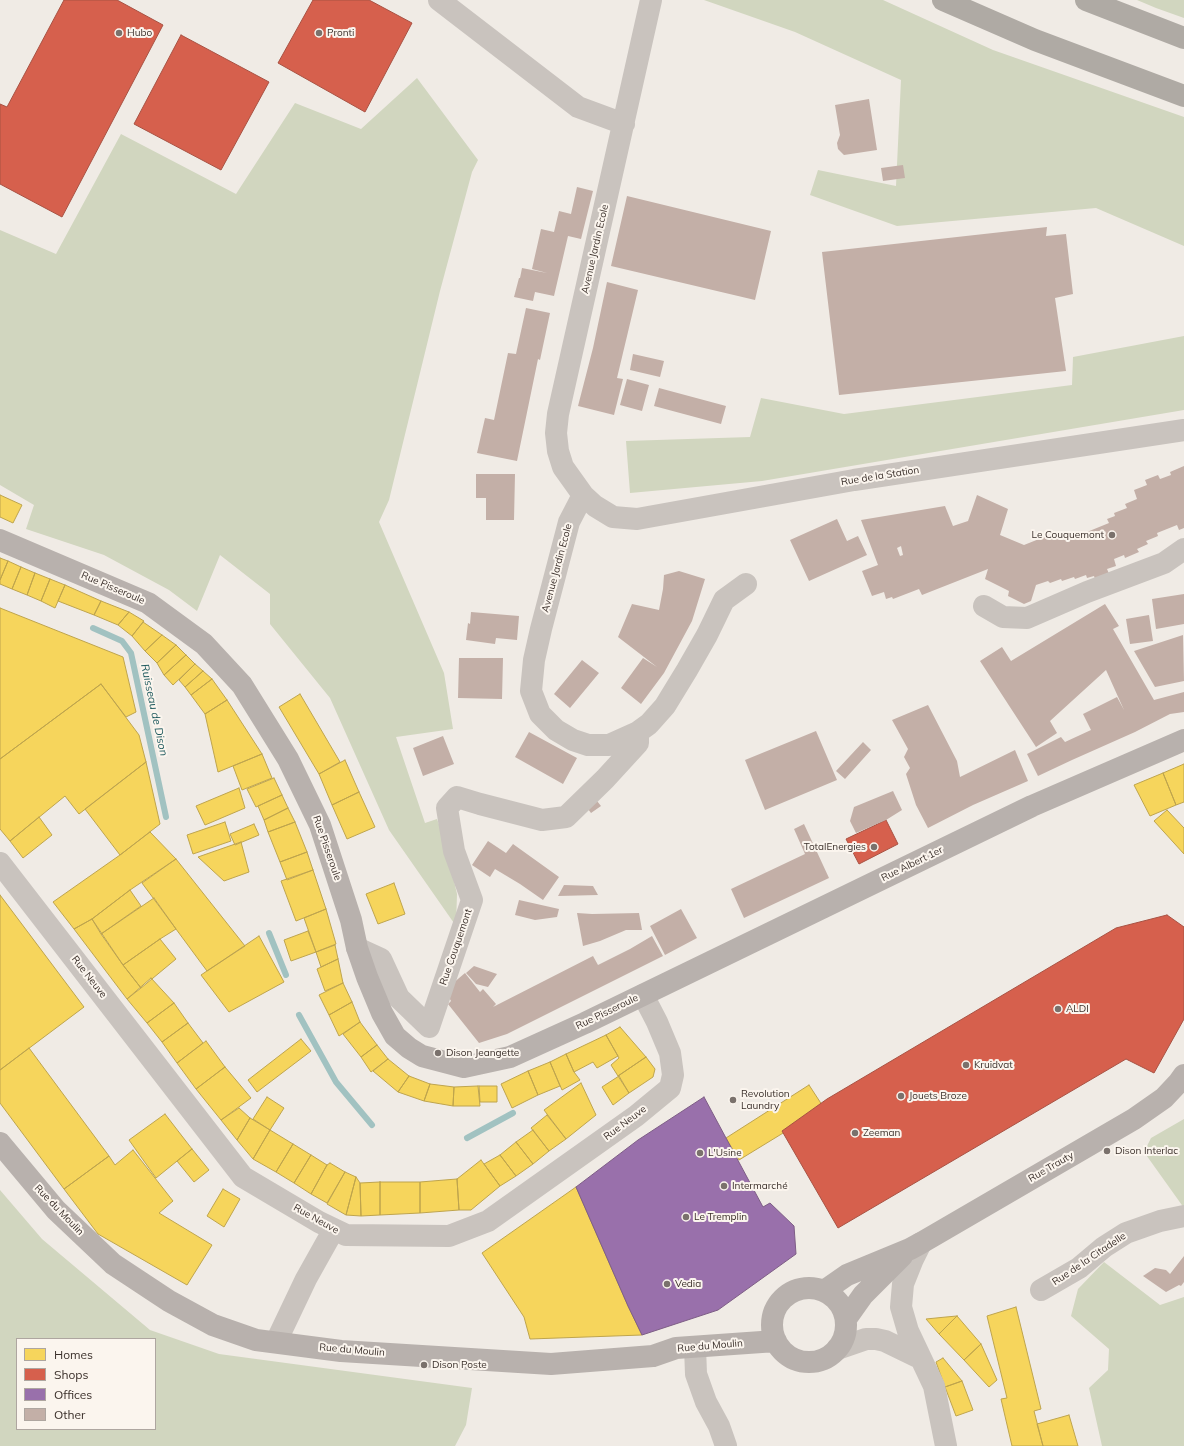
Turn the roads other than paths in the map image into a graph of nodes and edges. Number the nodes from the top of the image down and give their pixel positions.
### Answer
1 (439, 0) edge
2 (651, 0) edge
3 (943, 0) edge
4 (1086, 0) edge
5 (1184, 38) edge
6 (1184, 96) edge
7 (624, 124) junction
8 (1184, 430) edge
9 (583, 495) junction
10 (0, 540) edge
11 (1184, 549) edge
12 (746, 584) dead end
13 (984, 606) dead end
14 (638, 732) junction
15 (1184, 740) edge
16 (0, 863) edge
17 (357, 948) junction
18 (643, 995) junction
19 (1184, 1075) edge
20 (0, 1143) edge
21 (1184, 1216) edge
22 (334, 1229) junction
23 (916, 1246) junction
24 (824, 1290) junction
25 (1041, 1290) dead end
26 (846, 1319) junction
27 (776, 1341) junction
28 (276, 1342) junction
29 (695, 1347) junction
30 (837, 1349) junction
31 (920, 1358) junction
32 (726, 1446) edge
33 (946, 1446) edge

1 - 7 street
2 - 7 street, Avenue Jardin Ecole
3 - 6 highway
4 - 5 highway
7 - 9 street, Avenue Jardin Ecole
8 - 9 street, Rue de la Station
9 - 14 street, Avenue Jardin Ecole
10 - 17 main road, Rue Pisseroule
11 - 13 street
12 - 14 street, Avenue Jardin Ecole
14 - 17 street, Rue Couquemont
15 - 18 main road, Rue Albert 1er
16 - 22 street, Rue Neuve
17 - 18 main road, Rue Pisseroule
18 - 22 street, Rue Neuve
19 - 23 main road, Rue Trauty
20 - 28 main road, Rue du Moulin
21 - 25 street, Rue de la Citadelle
22 - 28 street
23 - 24 main road, Rue Trauty
23 - 26 main road, Rue Trauty
23 - 31 street
24 - 26 main road
24 - 27 main road
26 - 30 main road
27 - 29 main road, Rue du Moulin
27 - 30 main road
28 - 29 main road, Rue du Moulin
29 - 32 street
30 - 31 street
31 - 33 street

